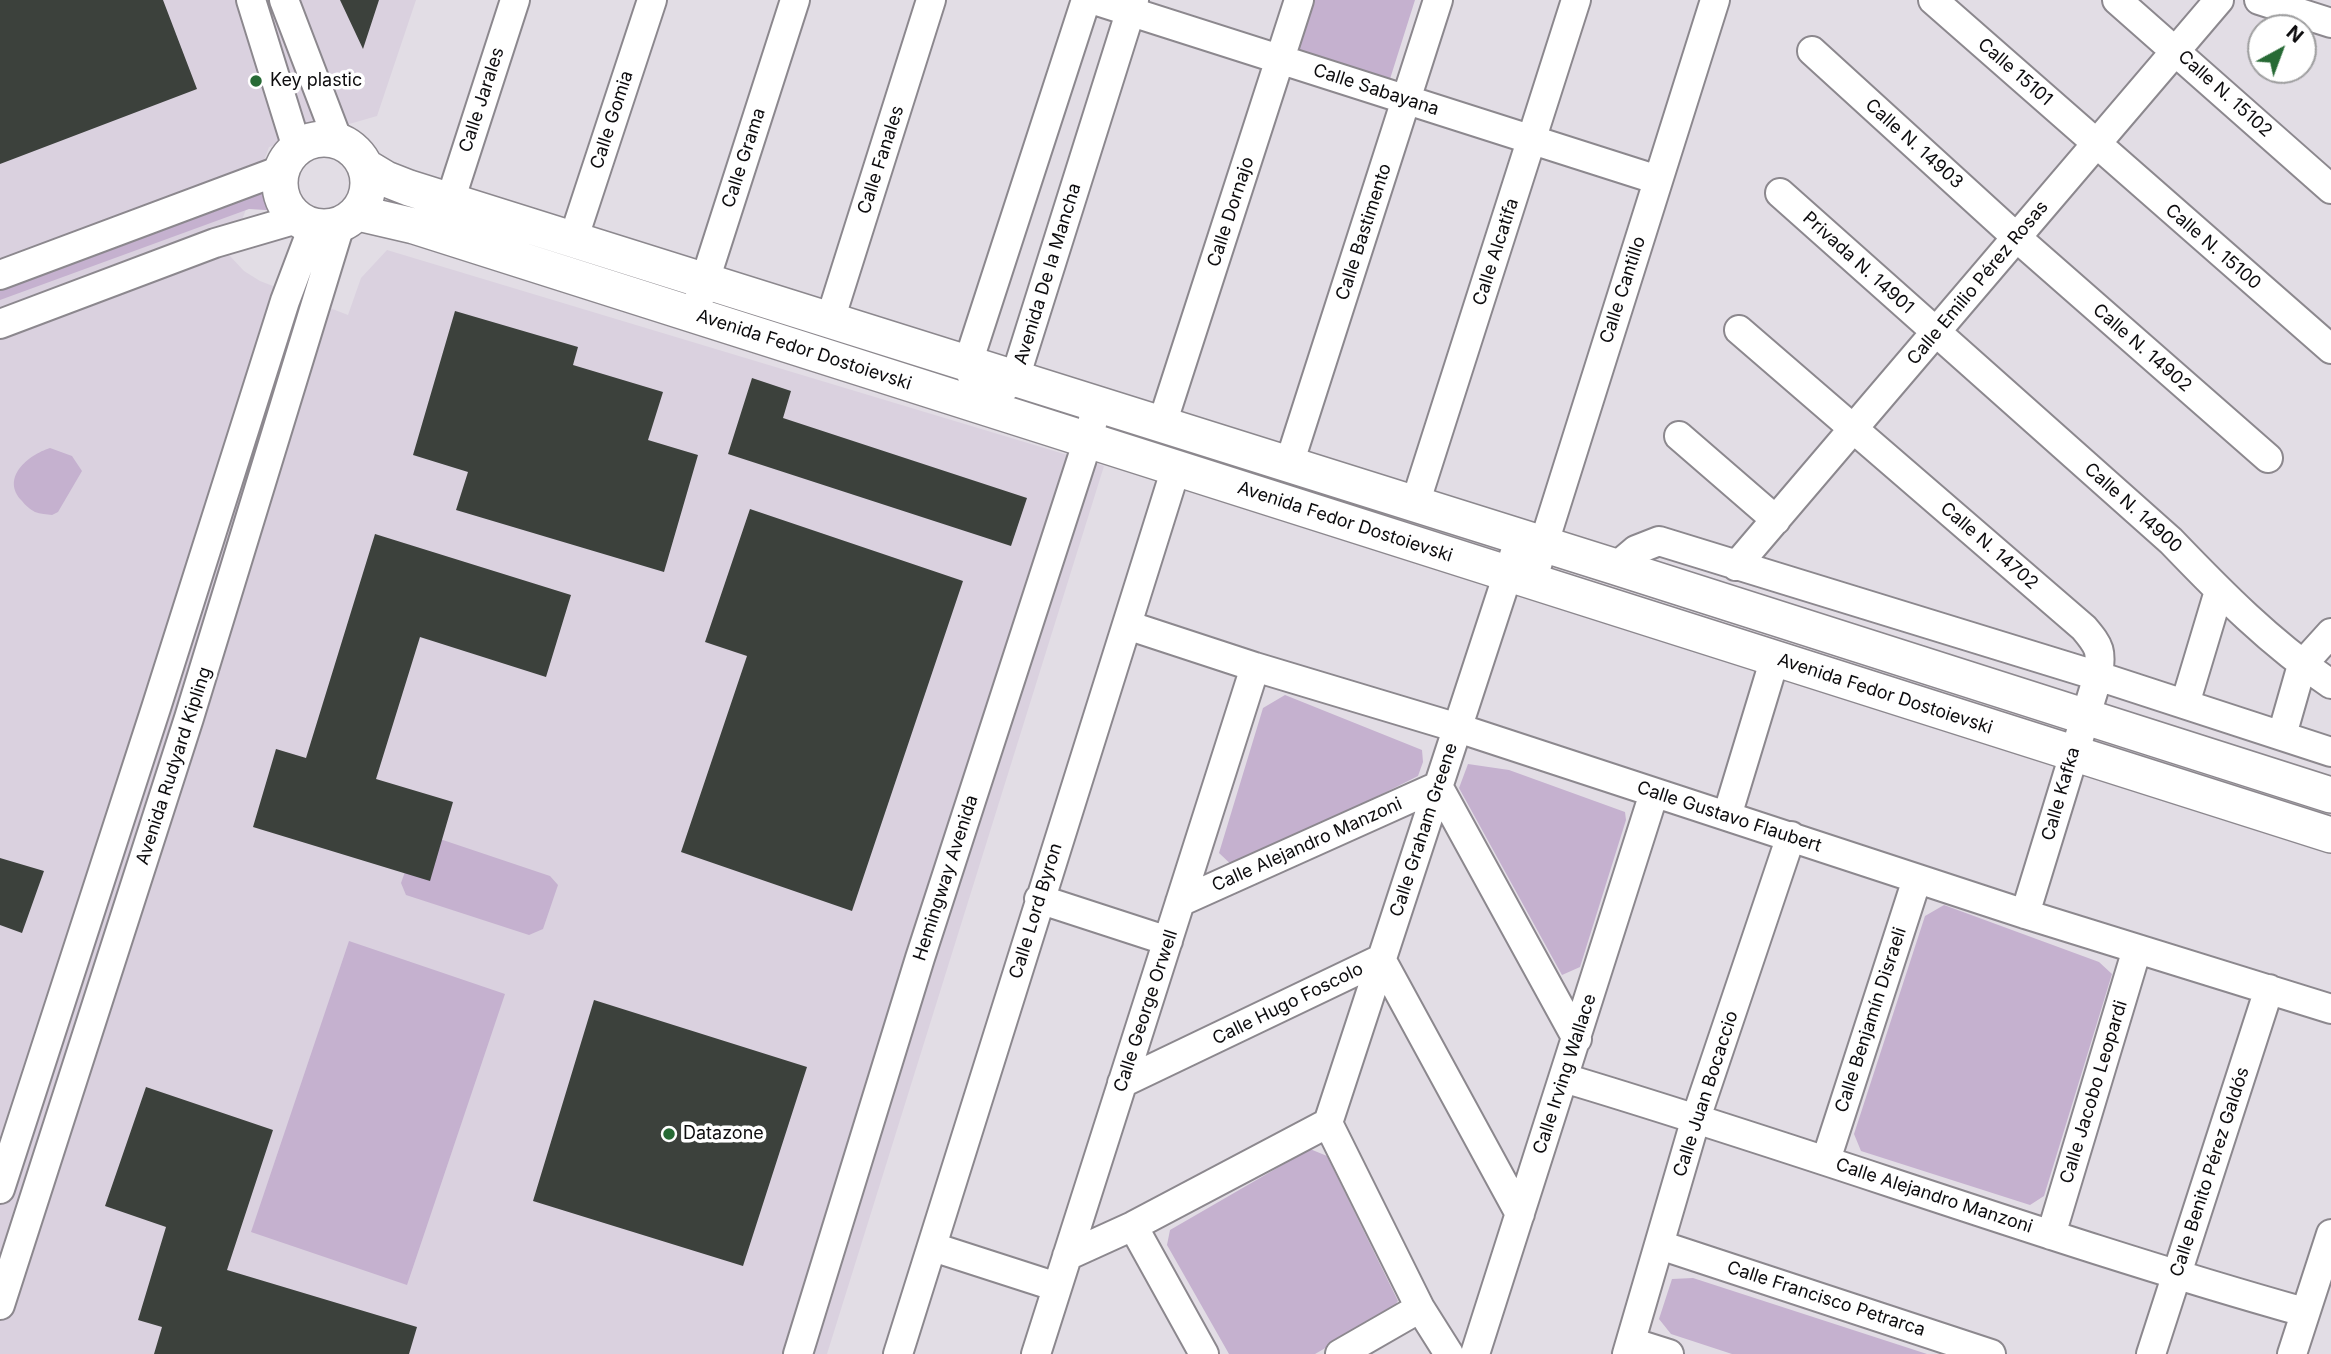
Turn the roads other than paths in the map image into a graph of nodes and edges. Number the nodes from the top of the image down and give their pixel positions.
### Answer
1 (251, 0) edge
2 (284, 0) edge
3 (515, 0) edge
4 (652, 0) edge
5 (795, 0) edge
6 (932, 0) edge
7 (1086, 0) edge
8 (1094, 0) edge
9 (1299, 0) edge
10 (1438, 0) edge
11 (1576, 0) edge
12 (1715, 0) edge
13 (1933, 0) edge
14 (2117, 0) edge
15 (2218, 0) edge
16 (2259, 0) edge
17 (1132, 6) edge
18 (2331, 23) edge
19 (2176, 50) junction
20 (1812, 51) dead end
21 (1280, 60) junction
22 (1406, 100) junction
23 (1532, 140) junction
24 (338, 141) junction
25 (2096, 144) junction
26 (289, 159) junction
27 (366, 167) junction
28 (1658, 180) junction
29 (2331, 189) edge
30 (1780, 193) dead end
31 (450, 201) junction
32 (327, 221) junction
33 (2016, 237) junction
34 (573, 240) junction
35 (0, 275) edge
36 (705, 281) junction
37 (694, 315) junction
38 (830, 320) junction
39 (0, 324) edge
40 (1740, 330) dead end
41 (1936, 332) junction
42 (2331, 349) edge
43 (968, 363) junction
44 (1016, 378) junction
45 (1097, 404) junction
46 (982, 407) junction
47 (1162, 424) junction
48 (1853, 428) junction
49 (1679, 436) dead end
50 (1088, 440) junction
51 (2268, 458) dead end
52 (1289, 464) junction
53 (1176, 468) junction
54 (1415, 504) junction
55 (1776, 520) junction
56 (1531, 540) junction
57 (1736, 566) junction
58 (1616, 567) junction
59 (1520, 577) junction
60 (2219, 591) junction
61 (1127, 625) junction
62 (2331, 633) edge
63 (1775, 659) junction
64 (2302, 666) junction
65 (1255, 667) junction
66 (2098, 676) junction
67 (2331, 684) edge
68 (2185, 704) junction
69 (2084, 716) junction
70 (1458, 728) junction
71 (2282, 735) junction
72 (2331, 752) edge
73 (2073, 753) junction
74 (1438, 786) junction
75 (1654, 793) junction
76 (2331, 795) edge
77 (1727, 816) junction
78 (2331, 835) edge
79 (1791, 836) junction
80 (1917, 879) junction
81 (1039, 899) junction
82 (1180, 902) junction
83 (2025, 914) junction
84 (1168, 940) junction
85 (2137, 949) junction
86 (1381, 959) junction
87 (2269, 989) junction
88 (2330, 1005) edge
89 (1577, 1039) junction
90 (1564, 1078) junction
91 (1122, 1083) junction
92 (1696, 1118) junction
93 (1328, 1123) junction
94 (1826, 1160) junction
95 (0, 1189) edge
96 (1520, 1214) junction
97 (1133, 1226) junction
98 (2331, 1234) edge
99 (2050, 1235) junction
100 (1661, 1245) junction
101 (933, 1247) junction
102 (1067, 1256) junction
103 (2176, 1276) junction
104 (1057, 1287) junction
105 (0, 1305) edge
106 (1420, 1308) junction
107 (2304, 1312) junction
108 (1629, 1348) edge
109 (1042, 1349) edge
110 (798, 1354) edge
111 (898, 1354) edge
112 (1204, 1354) edge
113 (1340, 1354) edge
114 (1449, 1354) edge
115 (1475, 1354) edge
116 (1669, 1354) edge
117 (1991, 1354) edge
118 (2151, 1354) edge
119 (2292, 1354) edge

1 - 26 street
2 - 24 street
3 - 31 street, Calle Jarales
4 - 34 street, Calle Gomia
5 - 36 street, Calle Grama
6 - 38 street, Calle Fanales
7 - 43 street
8 - 17 street, Calle Sabayana
9 - 21 street, Calle Dornajo
10 - 22 street, Calle Bastimento
11 - 23 street, Calle Alcatifa
12 - 28 street, Calle Cantillo
13 - 25 street, Calle 15101
14 - 19 street, Calle N. 15102
15 - 19 street, Calle Emilio Pérez Rosas
16 - 18 street
17 - 21 street, Calle Sabayana
17 - 44 street, Avenida De la Mancha
19 - 25 street, Calle Emilio Pérez Rosas
19 - 29 street, Calle N. 15102
20 - 33 street, Calle N. 14903
21 - 22 street, Calle Sabayana
21 - 47 street, Calle Dornajo
22 - 23 street, Calle Sabayana
22 - 52 street, Calle Bastimento
23 - 28 street, Calle Sabayana
23 - 54 street, Calle Alcatifa
24 - 26 main road
24 - 27 main road
25 - 33 street, Calle Emilio Pérez Rosas
25 - 42 street, Calle N. 15100
26 - 32 main road
26 - 35 street
27 - 31 main road, Avenida Fedor Dostoievski
27 - 32 main road
28 - 56 street, Calle Cantillo
30 - 41 street, Privada N. 14901
31 - 34 main road, Avenida Fedor Dostoievski
32 - 37 main road, Avenida Fedor Dostoievski
32 - 39 street
32 - 95 street, Avenida Rudyard Kipling
32 - 105 street, Avenida Rudyard Kipling
33 - 41 street, Calle Emilio Pérez Rosas
33 - 51 street, Calle N. 14902
34 - 36 main road, Avenida Fedor Dostoievski
36 - 37 street, Calle Grama
36 - 38 main road, Avenida Fedor Dostoievski
37 - 46 main road, Avenida Fedor Dostoievski
38 - 43 main road, Avenida Fedor Dostoievski
40 - 48 street, Calle N. 14702
41 - 48 street, Calle Emilio Pérez Rosas
41 - 60 street, Calle N. 14900
43 - 44 main road, Avenida Fedor Dostoievski
43 - 46 street
44 - 45 main road, Avenida Fedor Dostoievski
44 - 46 street, Avenida De la Mancha
45 - 47 main road, Avenida Fedor Dostoievski
45 - 50 street, Hemingway Avenida
46 - 50 main road, Avenida Fedor Dostoievski
47 - 52 main road, Avenida Fedor Dostoievski
48 - 55 street, Calle Emilio Pérez Rosas
48 - 66 street, Calle N. 14702
49 - 55 street
50 - 53 main road, Avenida Fedor Dostoievski
50 - 110 street, Hemingway Avenida
52 - 54 main road, Avenida Fedor Dostoievski
53 - 59 main road, Avenida Fedor Dostoievski
53 - 61 street, Calle Lord Byron
54 - 56 main road, Avenida Fedor Dostoievski
55 - 57 street, Calle Emilio Pérez Rosas
56 - 58 main road, Avenida Fedor Dostoievski
56 - 59 street, Calle Graham Greene
57 - 58 street
57 - 66 street
58 - 69 main road, Avenida Fedor Dostoievski
59 - 63 main road, Avenida Fedor Dostoievski
59 - 70 street, Calle Graham Greene
60 - 64 street, Calle N. 14900
60 - 68 street
61 - 65 street, Calle Gustavo Flaubert
61 - 81 street, Calle Lord Byron
62 - 64 street
63 - 73 main road, Avenida Fedor Dostoievski
63 - 77 street
64 - 67 street, Calle N. 14900
64 - 71 street
65 - 70 street, Calle Gustavo Flaubert
65 - 82 street, Calle George Orwell
66 - 68 street
66 - 69 street, Calle Kafka
68 - 71 street
69 - 73 street, Calle Kafka
69 - 76 main road, Avenida Fedor Dostoievski
70 - 74 street, Calle Graham Greene
70 - 75 street, Calle Gustavo Flaubert
71 - 72 street
73 - 78 main road, Avenida Fedor Dostoievski
73 - 83 street, Calle Kafka
74 - 82 street, Calle Alejandro Manzoni
74 - 86 street, Calle Graham Greene
74 - 89 street
75 - 77 street, Calle Gustavo Flaubert
75 - 89 street, Calle Irving Wallace
77 - 79 street, Calle Gustavo Flaubert
79 - 80 street, Calle Gustavo Flaubert
79 - 92 street, Calle Juan Bocaccio
80 - 83 street, Calle Gustavo Flaubert
80 - 94 street, Calle Benjamín Disraeli
81 - 84 street
81 - 101 street, Calle Lord Byron
82 - 84 street, Calle George Orwell
83 - 85 street, Calle Gustavo Flaubert
84 - 91 street, Calle George Orwell
85 - 87 street, Calle Gustavo Flaubert
85 - 99 street, Calle Jacobo Leopardi
86 - 91 street, Calle Hugo Foscolo
86 - 93 street, Calle Graham Greene
86 - 96 street, Calle Hugo Foscolo
87 - 88 street, Calle Gustavo Flaubert
87 - 103 street, Calle Benito Pérez Galdós
89 - 90 street, Calle Irving Wallace
90 - 92 street, Calle Alejandro Manzoni
90 - 96 street, Calle Irving Wallace
91 - 102 street, Calle George Orwell
92 - 94 street, Calle Alejandro Manzoni
92 - 100 street, Calle Juan Bocaccio
93 - 97 street
93 - 106 street
94 - 99 street, Calle Alejandro Manzoni
96 - 115 street, Calle Irving Wallace
97 - 102 street
97 - 112 street
98 - 107 street
99 - 103 street, Calle Alejandro Manzoni
100 - 108 street, Calle Juan Bocaccio
100 - 117 street, Calle Francisco Petrarca
101 - 104 street
101 - 111 street, Calle Lord Byron
102 - 104 street, Calle George Orwell
103 - 107 street, Calle Alejandro Manzoni
103 - 118 street, Calle Benito Pérez Galdós
104 - 109 street, Calle George Orwell
106 - 113 street
106 - 114 street
107 - 119 street
108 - 116 street

